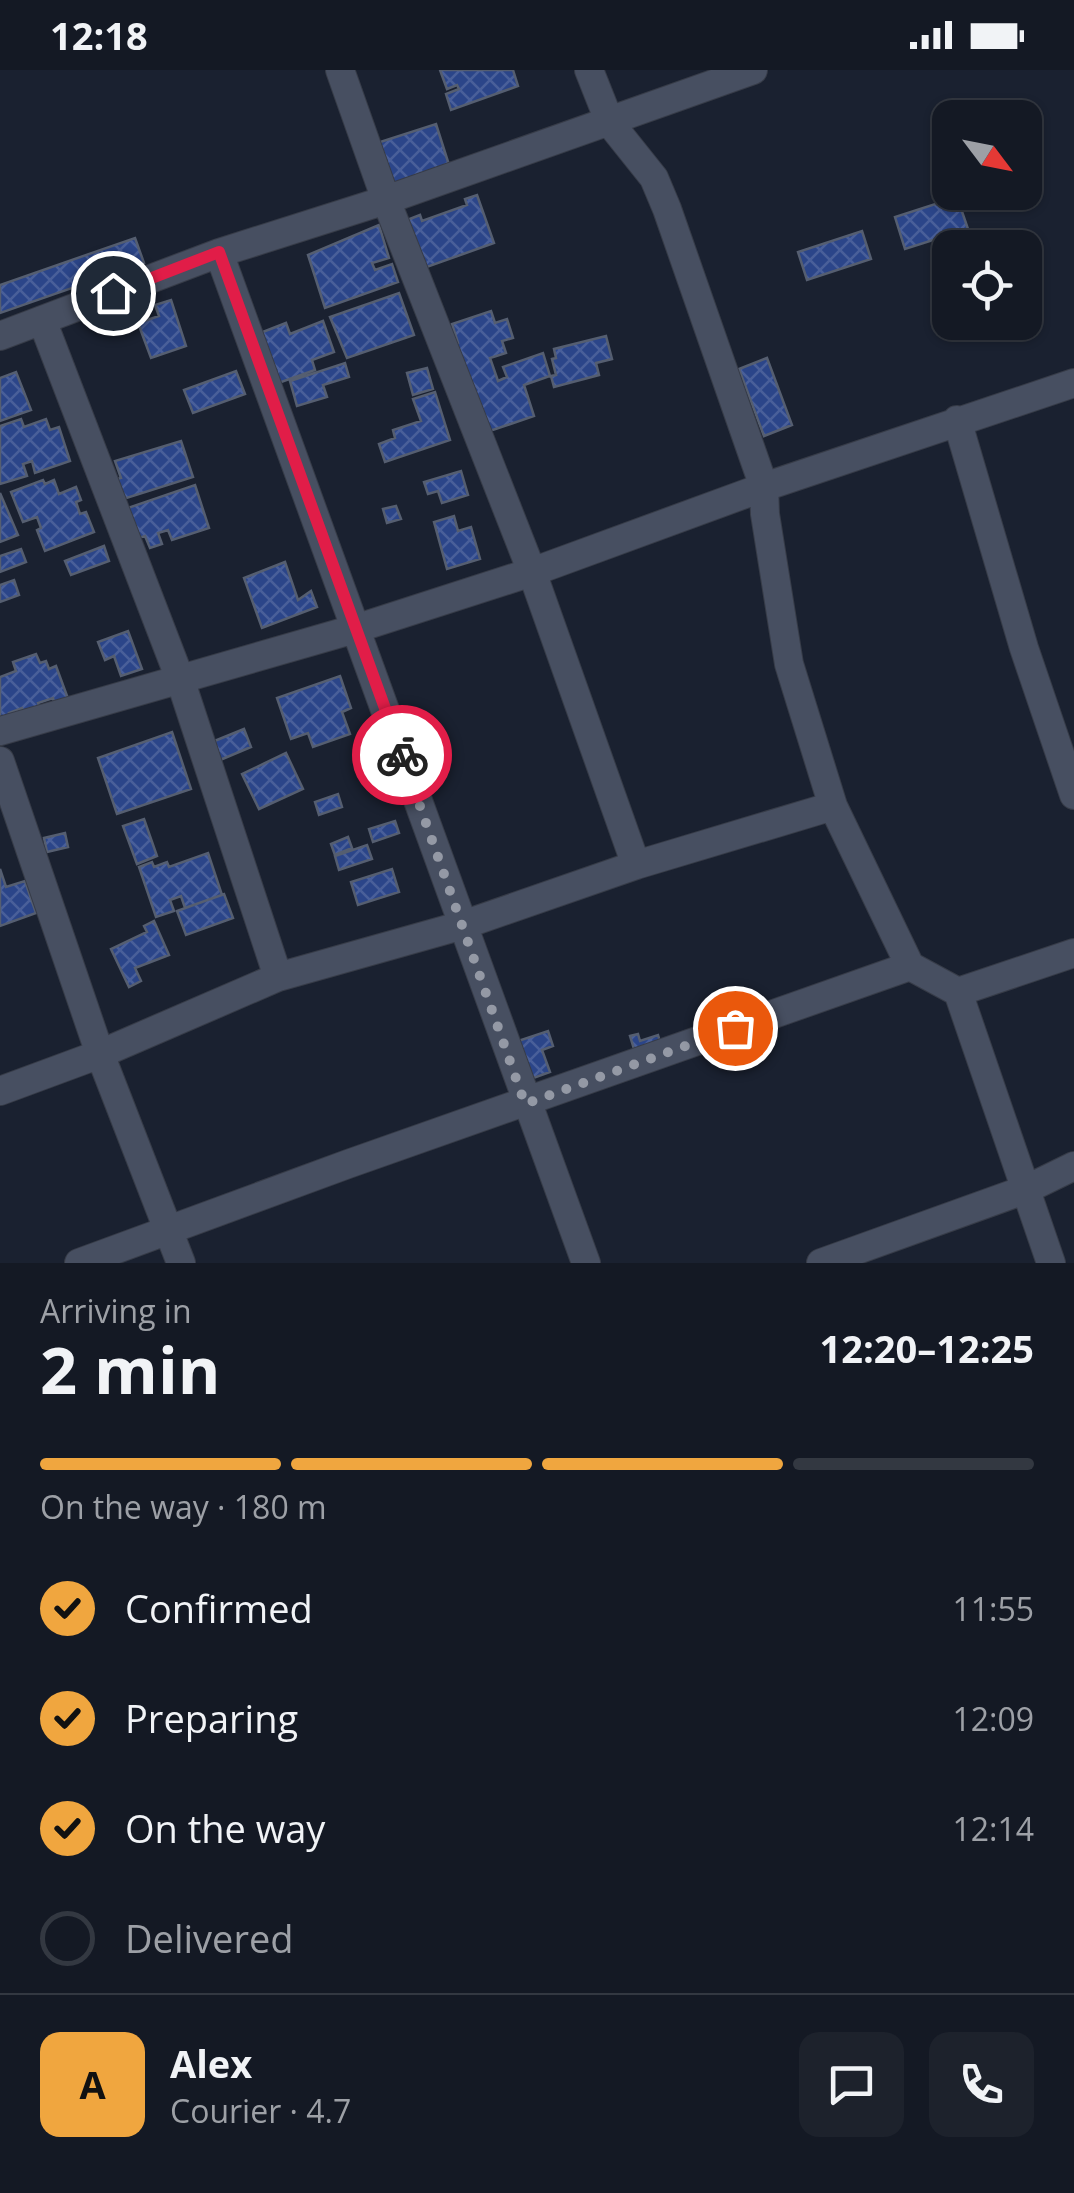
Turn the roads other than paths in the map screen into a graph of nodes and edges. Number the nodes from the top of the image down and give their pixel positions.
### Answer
1 (340, 70) edge
2 (589, 70) edge
3 (753, 70) edge
4 (610, 122) junction
5 (386, 200) junction
6 (219, 252) junction
7 (42, 320) junction
8 (0, 336) edge
9 (1074, 383) edge
10 (956, 420) junction
11 (764, 487) junction
12 (532, 572) junction
13 (358, 628) junction
14 (180, 679) junction
15 (0, 731) edge
16 (0, 761) edge
17 (1074, 795) edge
18 (833, 806) junction
19 (636, 865) junction
20 (463, 925) junction
21 (1074, 953) edge
22 (910, 966) junction
23 (278, 977) junction
24 (958, 992) junction
25 (100, 1054) junction
26 (0, 1090) edge
27 (525, 1104) junction
28 (1074, 1166) edge
29 (1027, 1189) junction
30 (170, 1231) junction
31 (79, 1263) edge
32 (180, 1263) edge
33 (586, 1263) edge
34 (821, 1263) edge
35 (1051, 1263) edge

1 - 5 street
2 - 4 street
3 - 4 street
4 - 5 street
4 - 11 street
5 - 6 street
5 - 12 street
6 - 7 street
6 - 13 street
7 - 8 street
7 - 14 street
9 - 10 street
10 - 11 street
10 - 17 street
11 - 12 street
11 - 18 street
12 - 13 street
12 - 19 street
13 - 14 street
13 - 20 street
14 - 15 street
14 - 23 street
16 - 25 street
18 - 19 street
18 - 22 street
19 - 20 street
20 - 23 street
20 - 27 street
21 - 24 street
22 - 24 street
22 - 27 street
23 - 25 street
24 - 29 street
25 - 26 street
25 - 30 street
27 - 30 street
27 - 33 street
28 - 29 street
29 - 34 street
29 - 35 street
30 - 31 street
30 - 32 street

